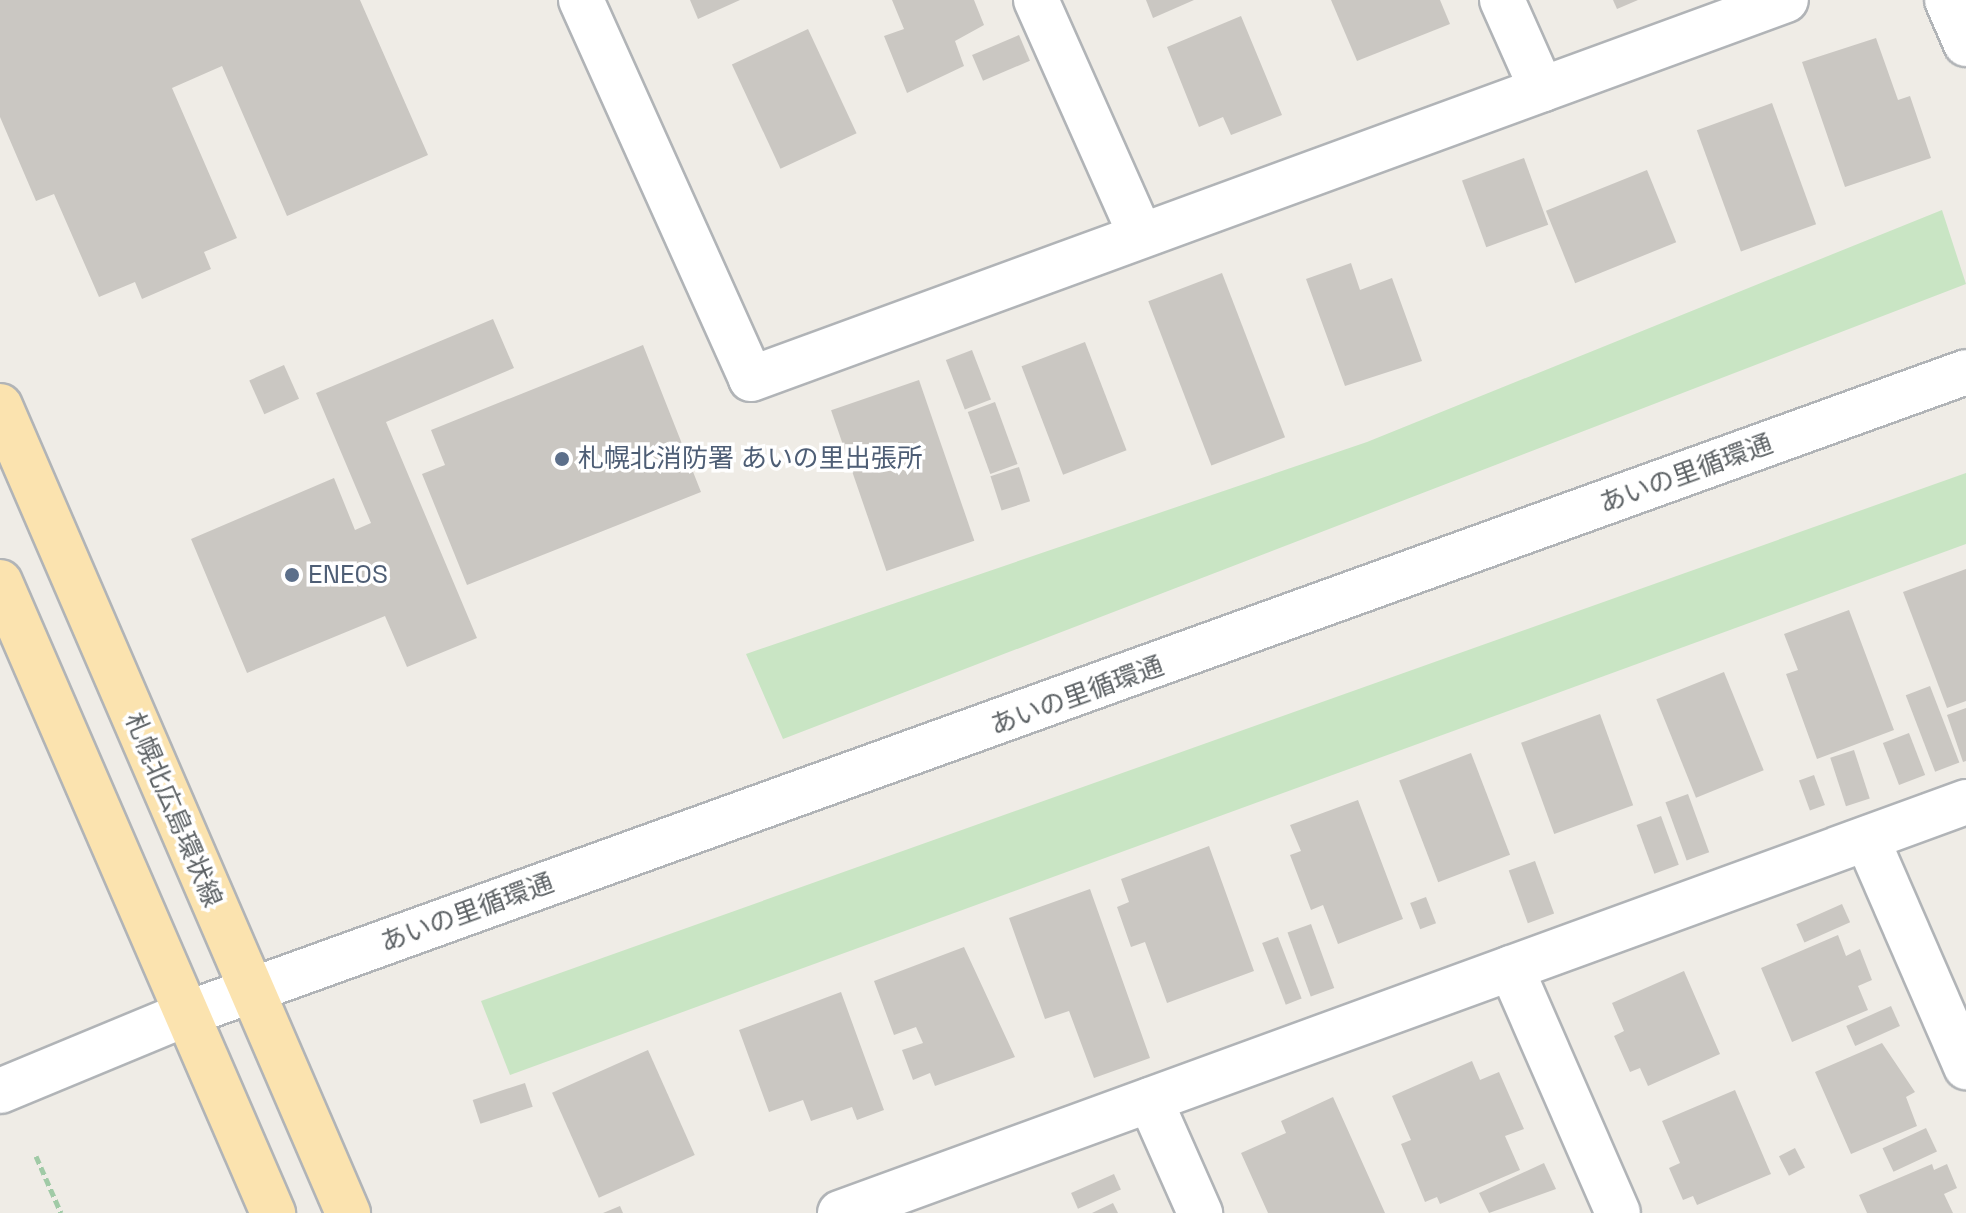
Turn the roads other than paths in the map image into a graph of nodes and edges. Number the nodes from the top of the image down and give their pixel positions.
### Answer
1 (581, 0) edge
2 (1036, 0) edge
3 (1502, 0) edge
4 (1786, 0) edge
5 (1947, 0) edge
6 (1966, 44) edge
7 (1542, 90) junction
8 (1141, 236) junction
9 (1966, 372) edge
10 (0, 406) edge
11 (0, 582) edge
12 (1966, 802) edge
13 (1867, 839) junction
14 (1511, 968) junction
15 (251, 990) junction
16 (186, 1014) junction
17 (1966, 1067) edge
18 (0, 1091) edge
19 (1150, 1100) junction
20 (273, 1213) edge
21 (348, 1213) edge
22 (840, 1213) edge
23 (1200, 1213) edge
24 (1618, 1213) edge

1 - 8 street
2 - 8 street
3 - 7 street
4 - 7 street
5 - 6 street
7 - 8 street
9 - 15 street, あいの里循環通
10 - 15 main road, 札幌北広島環状線
11 - 16 main road
12 - 13 street
13 - 14 street
13 - 17 street
14 - 19 street
14 - 24 street
15 - 16 street, あいの里循環通
15 - 21 main road, 札幌北広島環状線
16 - 18 street, あいの里循環通
16 - 20 main road
19 - 22 street
19 - 23 street

